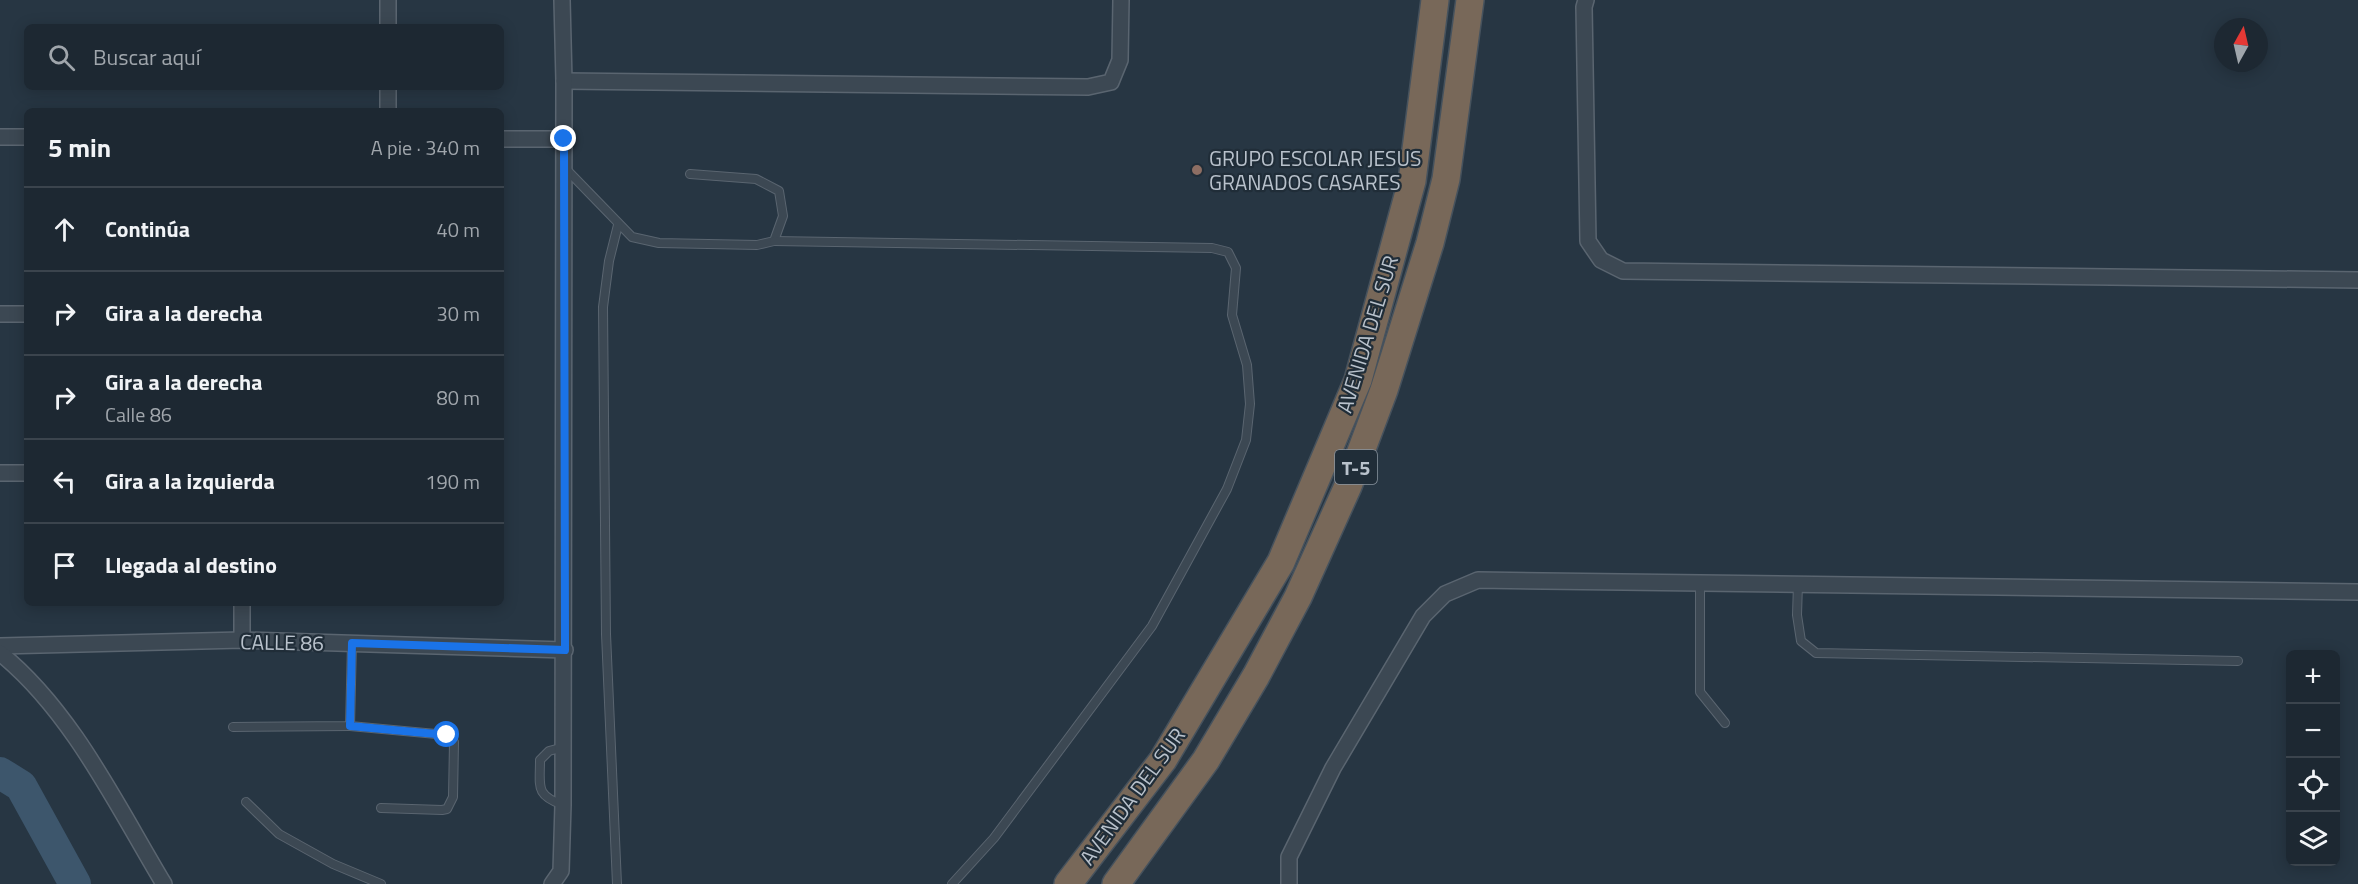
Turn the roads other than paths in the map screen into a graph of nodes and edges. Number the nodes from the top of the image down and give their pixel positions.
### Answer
1 (388, 0) edge
2 (562, 0) edge
3 (1121, 0) edge
4 (1586, 0) edge
5 (1434, 4) edge
6 (1470, 6) edge
7 (388, 24) edge
8 (564, 81) junction
9 (388, 90) edge
10 (388, 108) edge
11 (0, 137) edge
12 (24, 137) edge
13 (504, 139) edge
14 (564, 139) junction
15 (564, 167) junction
16 (690, 174) dead end
17 (618, 225) junction
18 (774, 241) junction
19 (2358, 280) edge
20 (0, 314) edge
21 (24, 314) edge
22 (0, 473) edge
23 (24, 473) edge
24 (1700, 583) junction
25 (1798, 584) junction
26 (2358, 592) edge
27 (242, 606) edge
28 (242, 640) junction
29 (352, 643) junction
30 (0, 646) edge
31 (565, 650) junction
32 (0, 653) edge
33 (2238, 661) dead end
34 (1725, 723) dead end
35 (350, 726) junction
36 (233, 727) dead end
37 (564, 747) junction
38 (246, 802) dead end
39 (563, 806) junction
40 (381, 808) dead end
41 (164, 884) edge
42 (381, 884) edge
43 (552, 884) edge
44 (617, 884) edge
45 (952, 884) edge
46 (1068, 884) edge
47 (1116, 884) edge
48 (1289, 884) edge

1 - 7 street
2 - 8 street
3 - 8 street
4 - 19 street
5 - 46 highway, AVENIDA DEL SUR / T-5
6 - 47 highway, AVENIDA DEL SUR / T-5
8 - 14 street
9 - 10 street
11 - 12 street
13 - 14 street
14 - 15 street
15 - 17 lane
15 - 31 street
16 - 18 lane
17 - 18 lane
17 - 44 lane
18 - 45 lane
20 - 21 street
22 - 23 street
24 - 25 street
24 - 34 lane
24 - 48 street
25 - 26 street
25 - 33 lane
27 - 28 street
28 - 29 street, CALLE 86
28 - 30 street, CALLE 86
29 - 31 street, CALLE 86
29 - 35 lane
31 - 37 street
32 - 41 street
35 - 36 lane
35 - 40 lane
37 - 39 street
37 - 39 lane
38 - 42 lane
39 - 43 street

